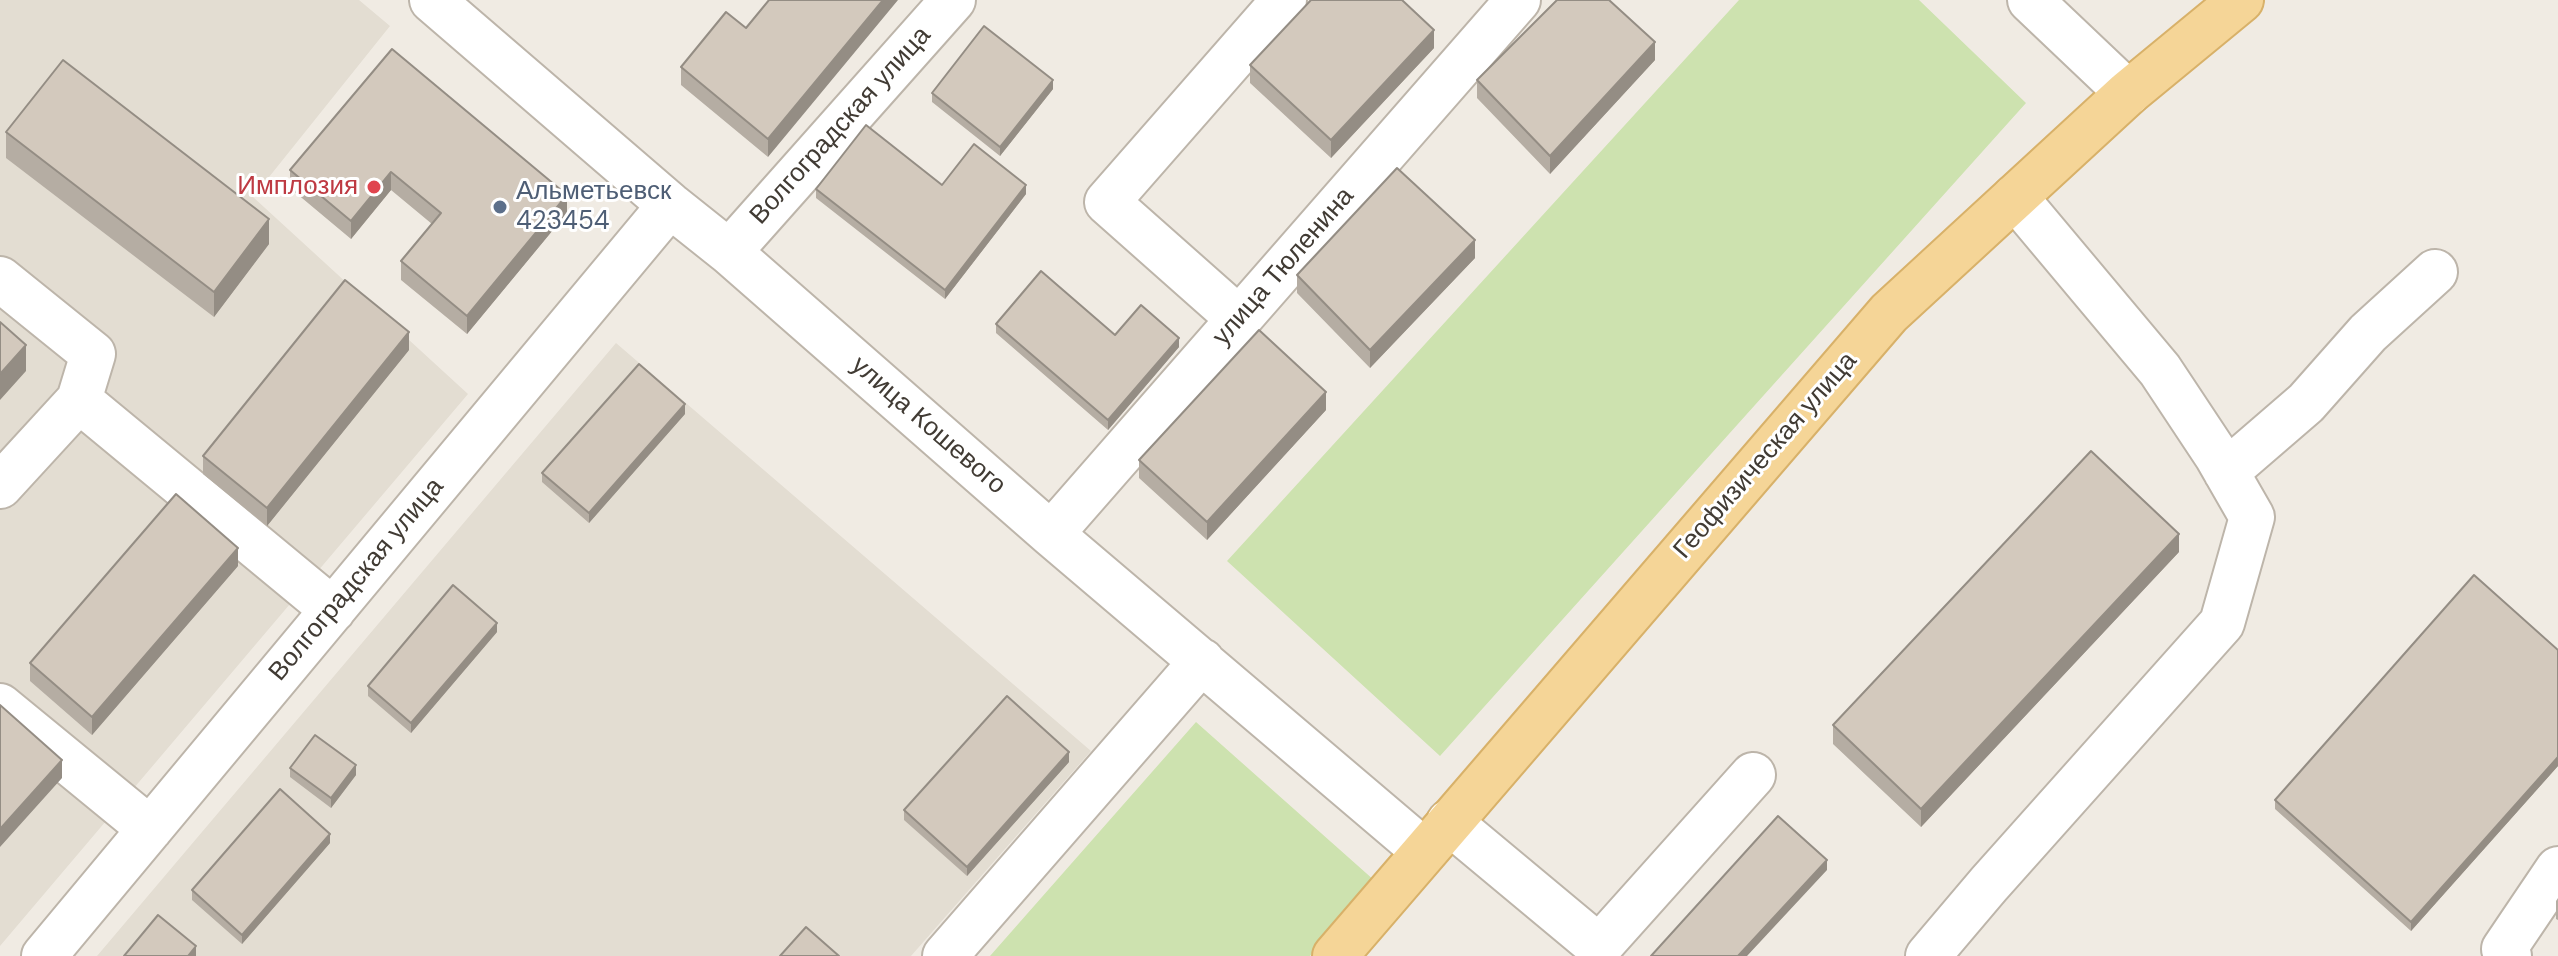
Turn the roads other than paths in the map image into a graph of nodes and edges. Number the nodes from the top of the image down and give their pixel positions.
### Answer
1 (953, 0) edge
2 (1284, 0) edge
3 (1518, 0) edge
4 (2030, 0) edge
5 (2241, 0) edge
6 (439, 2) edge
7 (2128, 93) junction
8 (2015, 197) junction
9 (670, 205) junction
10 (729, 252) junction
11 (2435, 272) dead end
12 (0, 279) edge
13 (1239, 319) junction
14 (79, 400) junction
15 (2226, 472) junction
16 (0, 486) edge
17 (1051, 534) junction
18 (333, 610) junction
19 (1202, 661) junction
20 (0, 706) edge
21 (1753, 775) dead end
22 (150, 829) junction
23 (1437, 836) junction
24 (2558, 869) edge
25 (44, 956) edge
26 (945, 956) edge
27 (1335, 956) edge
28 (1928, 956) edge
29 (2509, 956) edge

1 - 10 street, Волгоградская улица
2 - 13 street
3 - 13 street, улица Тюленина
4 - 7 street
5 - 7 main road, Геофизическая улица
6 - 9 street, улица Кошевого
7 - 8 main road, Геофизическая улица
8 - 15 street
8 - 23 main road, Геофизическая улица
9 - 10 street, улица Кошевого
9 - 18 street, Волгоградская улица
10 - 17 street, улица Кошевого
11 - 15 street
12 - 14 street
13 - 17 street, улица Тюленина
14 - 16 street
14 - 18 street
15 - 28 street
17 - 19 street, улица Кошевого
18 - 22 street, Волгоградская улица
19 - 23 street, улица Кошевого
19 - 26 street
20 - 22 street
21 - 23 street, улица Кошевого
22 - 25 street, Волгоградская улица
23 - 27 main road, Геофизическая улица
24 - 29 street

